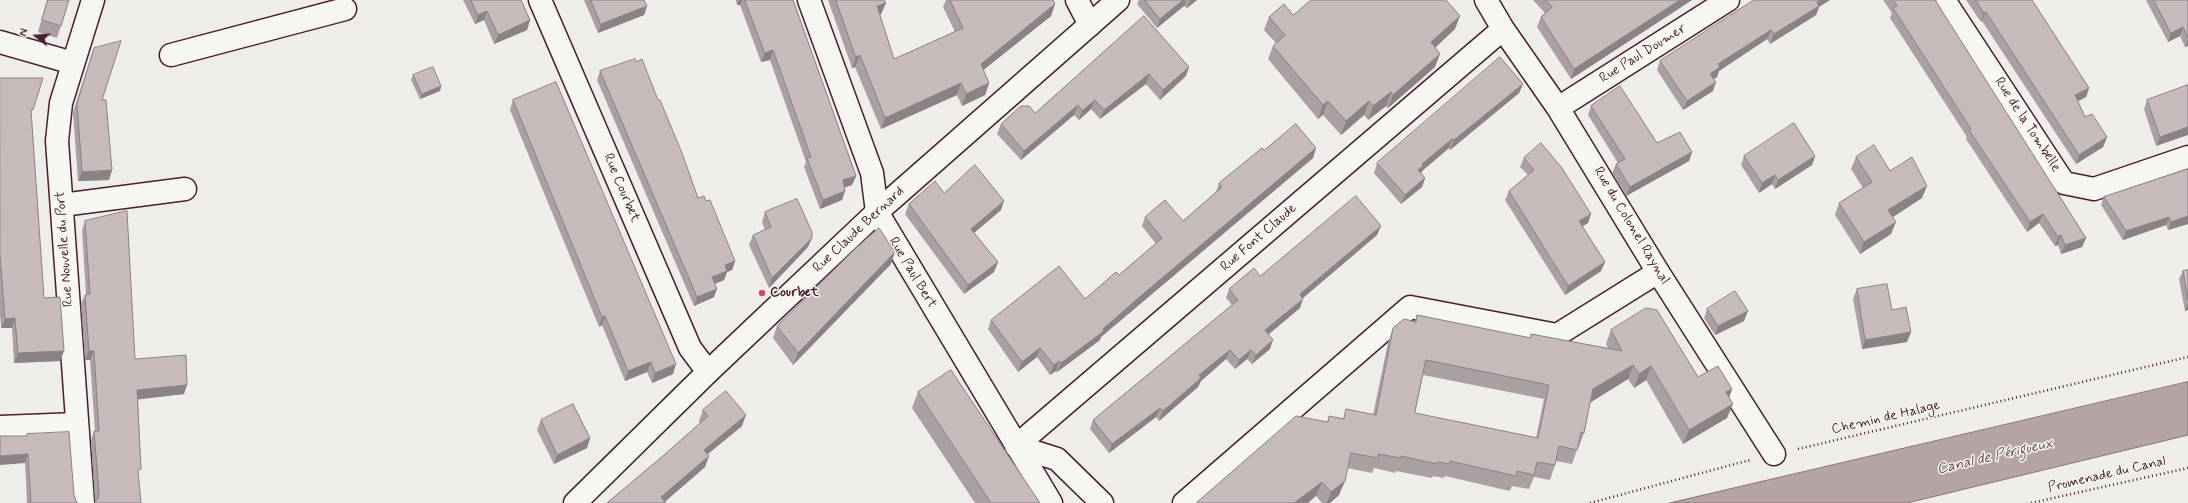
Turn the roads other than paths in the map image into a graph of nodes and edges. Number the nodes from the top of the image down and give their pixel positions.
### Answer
1 (93, 0) edge
2 (540, 0) edge
3 (809, 0) edge
4 (1077, 0) edge
5 (1118, 0) edge
6 (1486, 0) edge
7 (1728, 0) edge
8 (1944, 0) edge
9 (345, 8) dead end
10 (1090, 25) junction
11 (1503, 29) junction
12 (0, 42) edge
13 (171, 55) dead end
14 (73, 63) junction
15 (1558, 108) junction
16 (2188, 157) edge
17 (185, 189) dead end
18 (62, 205) junction
19 (877, 212) junction
20 (1658, 272) junction
21 (708, 372) junction
22 (77, 424) junction
23 (0, 427) edge
24 (1016, 446) junction
25 (1774, 454) road end
26 (83, 503) edge
27 (575, 503) edge
28 (1051, 503) edge
29 (1102, 503) edge
30 (1184, 503) edge

1 - 14 street, Rue Nouvelle du Port
2 - 21 street, Rue Courbet
3 - 19 street, Rue Paul Bert
4 - 10 street
5 - 10 street, Rue Claude Bernard
6 - 11 street, Rue du Colonel Raynal
7 - 15 street, Rue Paul Doumer
8 - 16 street, Rue de la Tombelle
9 - 13 street
10 - 19 street, Rue Claude Bernard
11 - 15 street, Rue du Colonel Raynal
11 - 24 street, Rue Font Claude
12 - 14 street
14 - 18 street, Rue Nouvelle du Port
15 - 20 street, Rue du Colonel Raynal
17 - 18 street
18 - 22 street, Rue Nouvelle du Port
19 - 21 street, Rue Claude Bernard
19 - 24 street, Rue Paul Bert
20 - 25 street, Rue du Colonel Raynal
20 - 30 street
21 - 27 street, Rue Claude Bernard
22 - 23 street
22 - 26 street, Rue Nouvelle du Port
24 - 28 street, Rue Paul Bert
24 - 29 street

